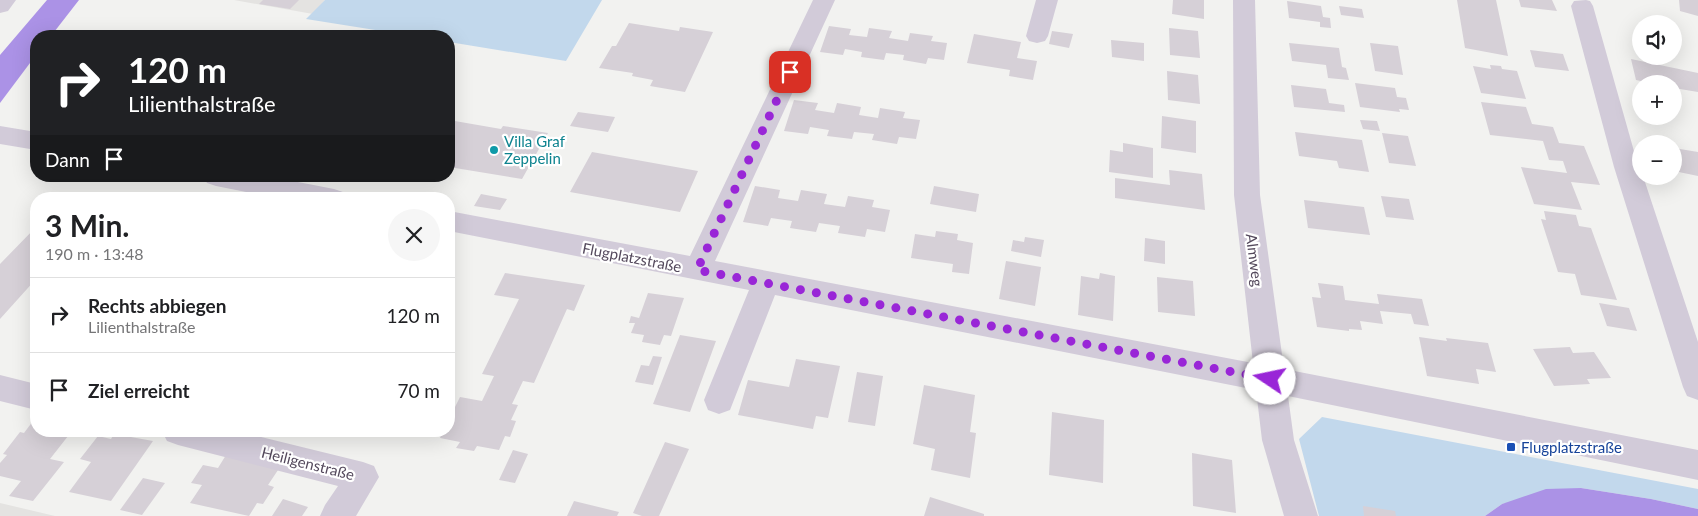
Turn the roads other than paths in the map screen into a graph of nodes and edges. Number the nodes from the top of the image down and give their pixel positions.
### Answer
1 (5, 0) edge
2 (824, 0) edge
3 (1047, 0) edge
4 (1244, 0) edge
5 (0, 6) edge
6 (1582, 6) dead end
7 (1037, 36) dead end
8 (0, 135) edge
9 (30, 139) edge
10 (247, 182) edge
11 (298, 192) edge
12 (455, 222) edge
13 (697, 270) junction
14 (766, 283) junction
15 (1270, 379) junction
16 (1698, 387) edge
17 (0, 388) edge
18 (30, 396) edge
19 (719, 400) dead end
20 (203, 437) edge
21 (1698, 465) edge
22 (337, 516) edge
23 (1301, 516) edge

1 - 5 street
2 - 13 street
3 - 7 street
4 - 15 street, Almweg
6 - 16 street
8 - 9 street
10 - 11 street
12 - 13 street, Flugplatzstraße
13 - 14 street, Flugplatzstraße
14 - 15 street, Flugplatzstraße
14 - 19 street
15 - 21 street, Flugplatzstraße
15 - 23 street, Almweg
17 - 18 street
20 - 22 street, Heiligenstraße

